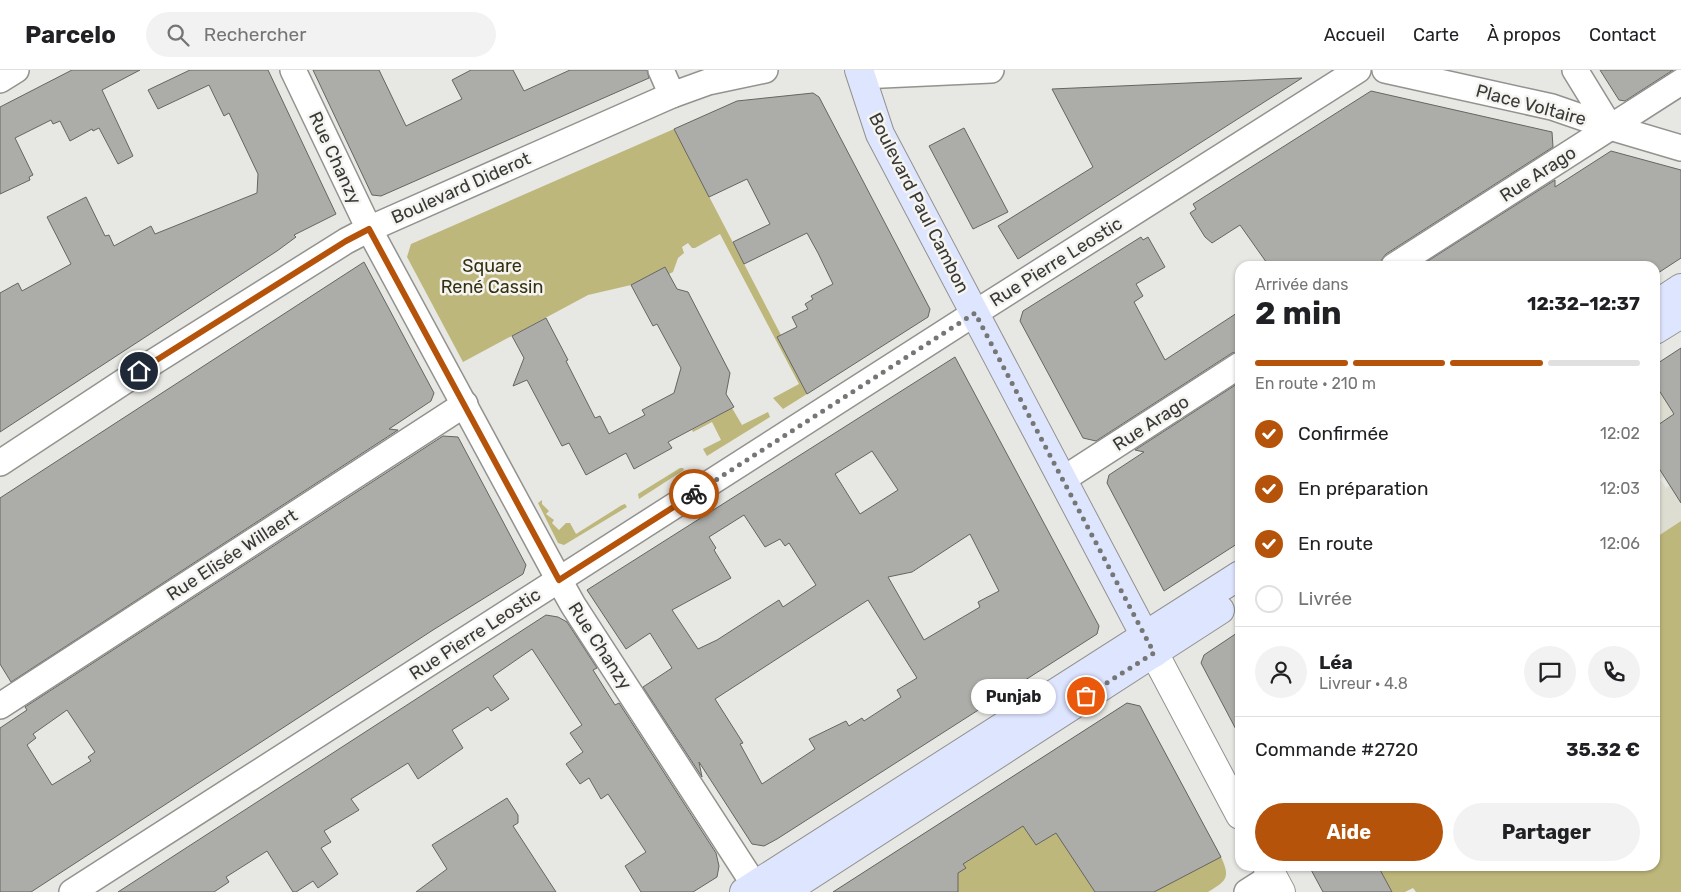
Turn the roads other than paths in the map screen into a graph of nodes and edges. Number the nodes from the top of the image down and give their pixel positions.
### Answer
1 (16, 70) edge
2 (293, 70) edge
3 (661, 70) edge
4 (765, 70) edge
5 (991, 70) edge
6 (1358, 70) edge
7 (1385, 70) edge
8 (1575, 70) edge
9 (860, 73) edge
10 (0, 80) edge
11 (1681, 82) edge
12 (672, 95) junction
13 (1610, 127) junction
14 (1681, 148) edge
15 (369, 229) junction
16 (1402, 261) edge
17 (1681, 288) edge
18 (1660, 302) edge
19 (975, 313) junction
20 (1681, 314) edge
21 (1660, 327) edge
22 (1235, 368) edge
23 (465, 404) junction
24 (0, 463) edge
25 (1062, 480) junction
26 (1235, 579) edge
27 (559, 580) junction
28 (1235, 600) edge
29 (1149, 644) junction
30 (0, 706) edge
31 (1235, 806) edge
32 (1273, 878) edge
33 (752, 890) edge
34 (72, 892) edge
35 (784, 892) edge
36 (1247, 892) edge

1 - 10 street
2 - 15 street, Rue Chanzy
3 - 12 street
4 - 12 street, Boulevard Diderot
5 - 9 street
6 - 19 street, Rue Pierre Leostic
7 - 13 street, Place Voltaire
8 - 13 street, Place Voltaire
9 - 19 main road, Boulevard Paul Cambon
11 - 13 street, Rue Arago
12 - 15 street, Boulevard Diderot
13 - 14 street
13 - 16 street, Rue Arago
15 - 23 street, Rue Chanzy
15 - 24 street, Boulevard Diderot
17 - 18 main road
19 - 25 main road, Boulevard Paul Cambon
19 - 27 street, Rue Pierre Leostic
20 - 21 main road
22 - 25 street, Rue Arago
23 - 27 street, Rue Chanzy
23 - 30 street, Rue Elisée Willaert
25 - 29 main road, Boulevard Paul Cambon
26 - 29 main road
27 - 33 street, Rue Chanzy
27 - 34 street, Rue Pierre Leostic
28 - 29 main road
29 - 31 street
29 - 33 main road
29 - 35 main road
32 - 36 street

